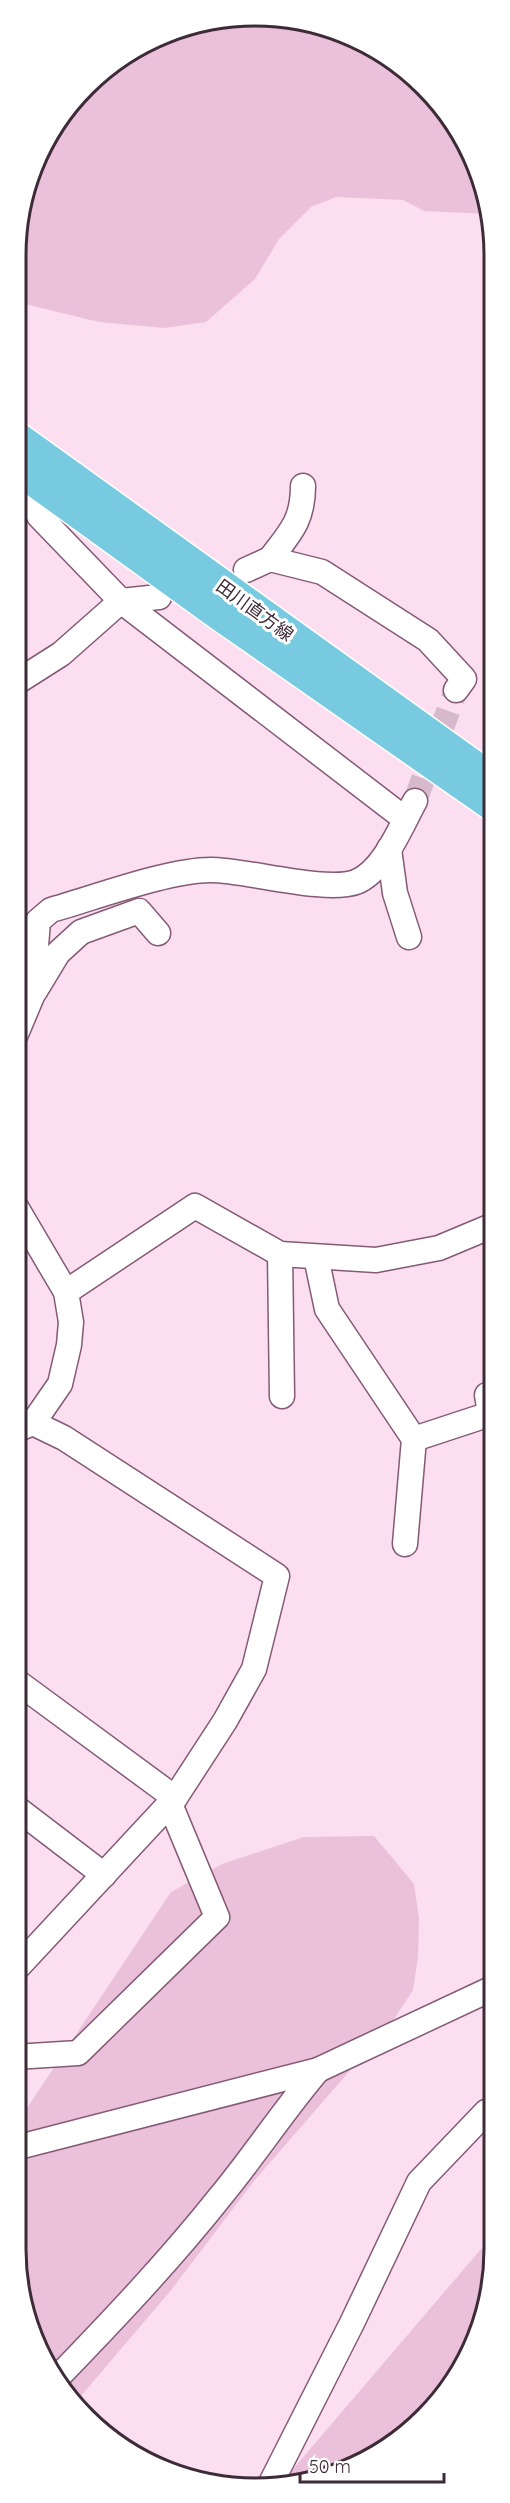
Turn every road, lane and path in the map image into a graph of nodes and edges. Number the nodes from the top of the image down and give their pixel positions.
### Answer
1 (26, 460) edge
2 (26, 460) edge
3 (26, 469) edge
4 (303, 486) dead end
5 (270, 559) junction
6 (246, 570) dead end
7 (159, 597) dead end
8 (121, 601) junction
9 (26, 676) edge
10 (456, 690) tunnel mouth
11 (484, 773) edge
12 (484, 800) edge
13 (389, 849) junction
14 (158, 933) dead end
15 (409, 937) dead end
16 (32, 996) junction
17 (26, 1010) edge
18 (26, 1224) edge
19 (484, 1229) edge
20 (280, 1254) junction
21 (316, 1257) junction
22 (66, 1292) junction
23 (282, 1396) dead end
24 (484, 1416) edge
25 (26, 1425) edge
26 (26, 1426) edge
27 (414, 1439) junction
28 (405, 1544) dead end
29 (26, 1689) edge
30 (173, 1801) junction
31 (26, 1815) edge
32 (104, 1875) junction
33 (26, 1951) edge
34 (484, 1992) edge
35 (26, 2056) edge
36 (318, 2070) junction
37 (484, 2114) edge
38 (26, 2145) edge
39 (62, 2373) edge
40 (274, 2477) edge

1 - 11 main road, 田川直方線
2 - 12 main road, 田川直方線
3 - 8 street
4 - 5 street
5 - 6 street
5 - 10 street
7 - 8 street
8 - 9 street
8 - 13 street
13 - 15 street
13 - 16 street
14 - 16 street
16 - 17 street
18 - 22 street
19 - 21 street
20 - 21 street
20 - 22 street
20 - 23 street
21 - 27 street
22 - 25 street
24 - 27 street
26 - 30 street
27 - 28 street
29 - 30 street
30 - 32 street
30 - 35 street
31 - 32 street
32 - 33 street
34 - 36 street
36 - 38 street
36 - 39 street
37 - 40 street

